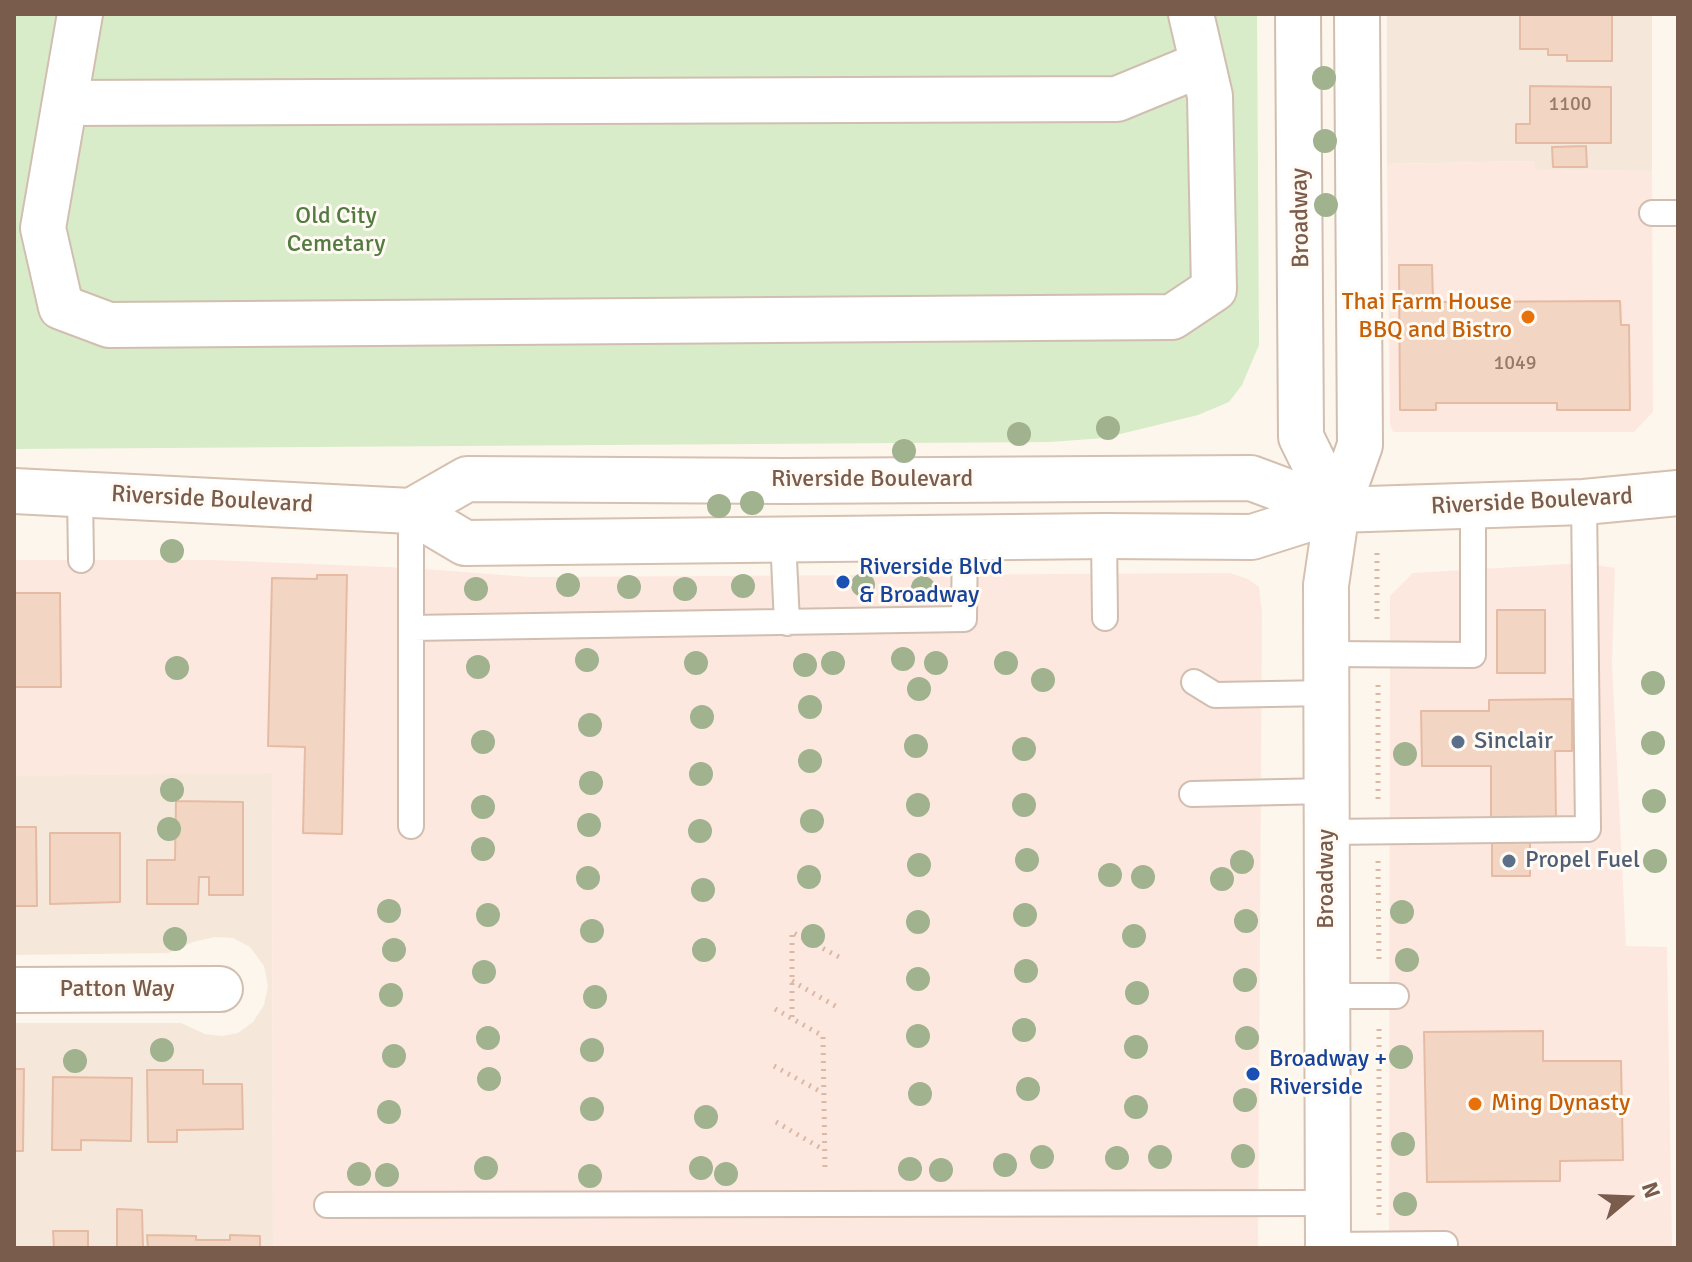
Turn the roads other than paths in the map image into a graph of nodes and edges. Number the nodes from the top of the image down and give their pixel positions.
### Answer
1 (80, 14) edge
2 (1191, 14) edge
3 (1298, 14) edge
4 (1357, 14) edge
5 (1202, 64) junction
6 (65, 103) junction
7 (1652, 213) dead end
8 (1678, 213) edge
9 (14, 491) edge
10 (1678, 493) edge
11 (80, 494) junction
12 (1584, 502) junction
13 (1473, 505) junction
14 (1337, 510) junction
15 (411, 511) junction
16 (1104, 536) junction
17 (965, 537) junction
18 (783, 538) junction
19 (81, 560) dead end
20 (1105, 618) dead end
21 (787, 623) junction
22 (411, 628) junction
23 (1327, 673) junction
24 (1194, 682) dead end
25 (1192, 794) dead end
26 (1327, 811) junction
27 (411, 826) dead end
28 (220, 989) dead end
29 (14, 990) edge
30 (1326, 996) junction
31 (1396, 996) dead end
32 (327, 1205) dead end
33 (1328, 1232) edge
34 (1445, 1244) dead end

1 - 6 street
2 - 5 street
3 - 14 street, Broadway
4 - 14 street, Broadway
5 - 6 street
5 - 6 street
7 - 8 lane
9 - 11 street, Riverside Boulevard
10 - 12 street, Riverside Boulevard
11 - 15 street, Riverside Boulevard
11 - 19 lane
12 - 13 street, Riverside Boulevard
12 - 26 lane
13 - 14 street, Riverside Boulevard
13 - 23 lane
14 - 15 street, Riverside Boulevard
14 - 16 street, Riverside Boulevard
14 - 23 street, Broadway
15 - 18 street, Riverside Boulevard
15 - 22 lane
16 - 17 street, Riverside Boulevard
16 - 20 lane
17 - 18 street, Riverside Boulevard
17 - 21 lane
18 - 21 lane
21 - 22 lane
22 - 27 lane
23 - 24 lane
23 - 26 street, Broadway
25 - 26 lane
26 - 30 street, Broadway
28 - 29 street, Patton Way
30 - 31 lane
30 - 33 street, Broadway
32 - 33 lane
33 - 34 lane

